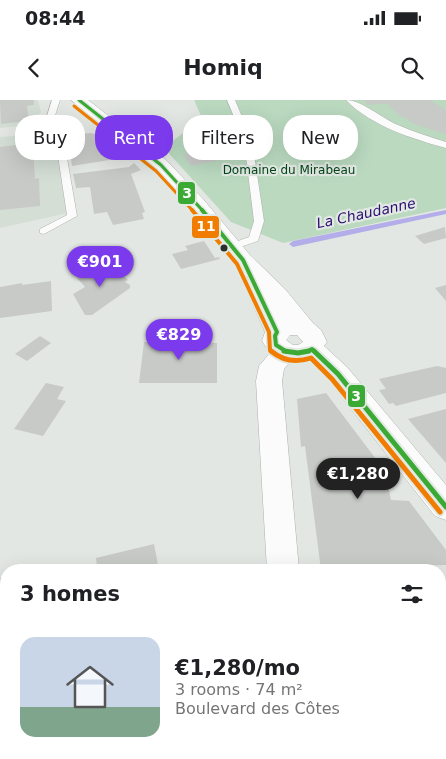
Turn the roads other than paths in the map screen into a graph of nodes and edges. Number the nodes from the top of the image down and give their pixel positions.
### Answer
1 (56, 100) edge
2 (80, 100) edge
3 (231, 100) edge
4 (350, 100) edge
5 (446, 145) edge
6 (258, 222) joint
7 (44, 231) dead end
8 (237, 253) junction
9 (294, 340) junction
10 (446, 507) edge
11 (283, 564) edge

1 - 7 lane
2 - 8 main road
3 - 6 lane
4 - 5 lane
6 - 8 lane
8 - 9 main road
9 - 10 main road
9 - 11 main road

